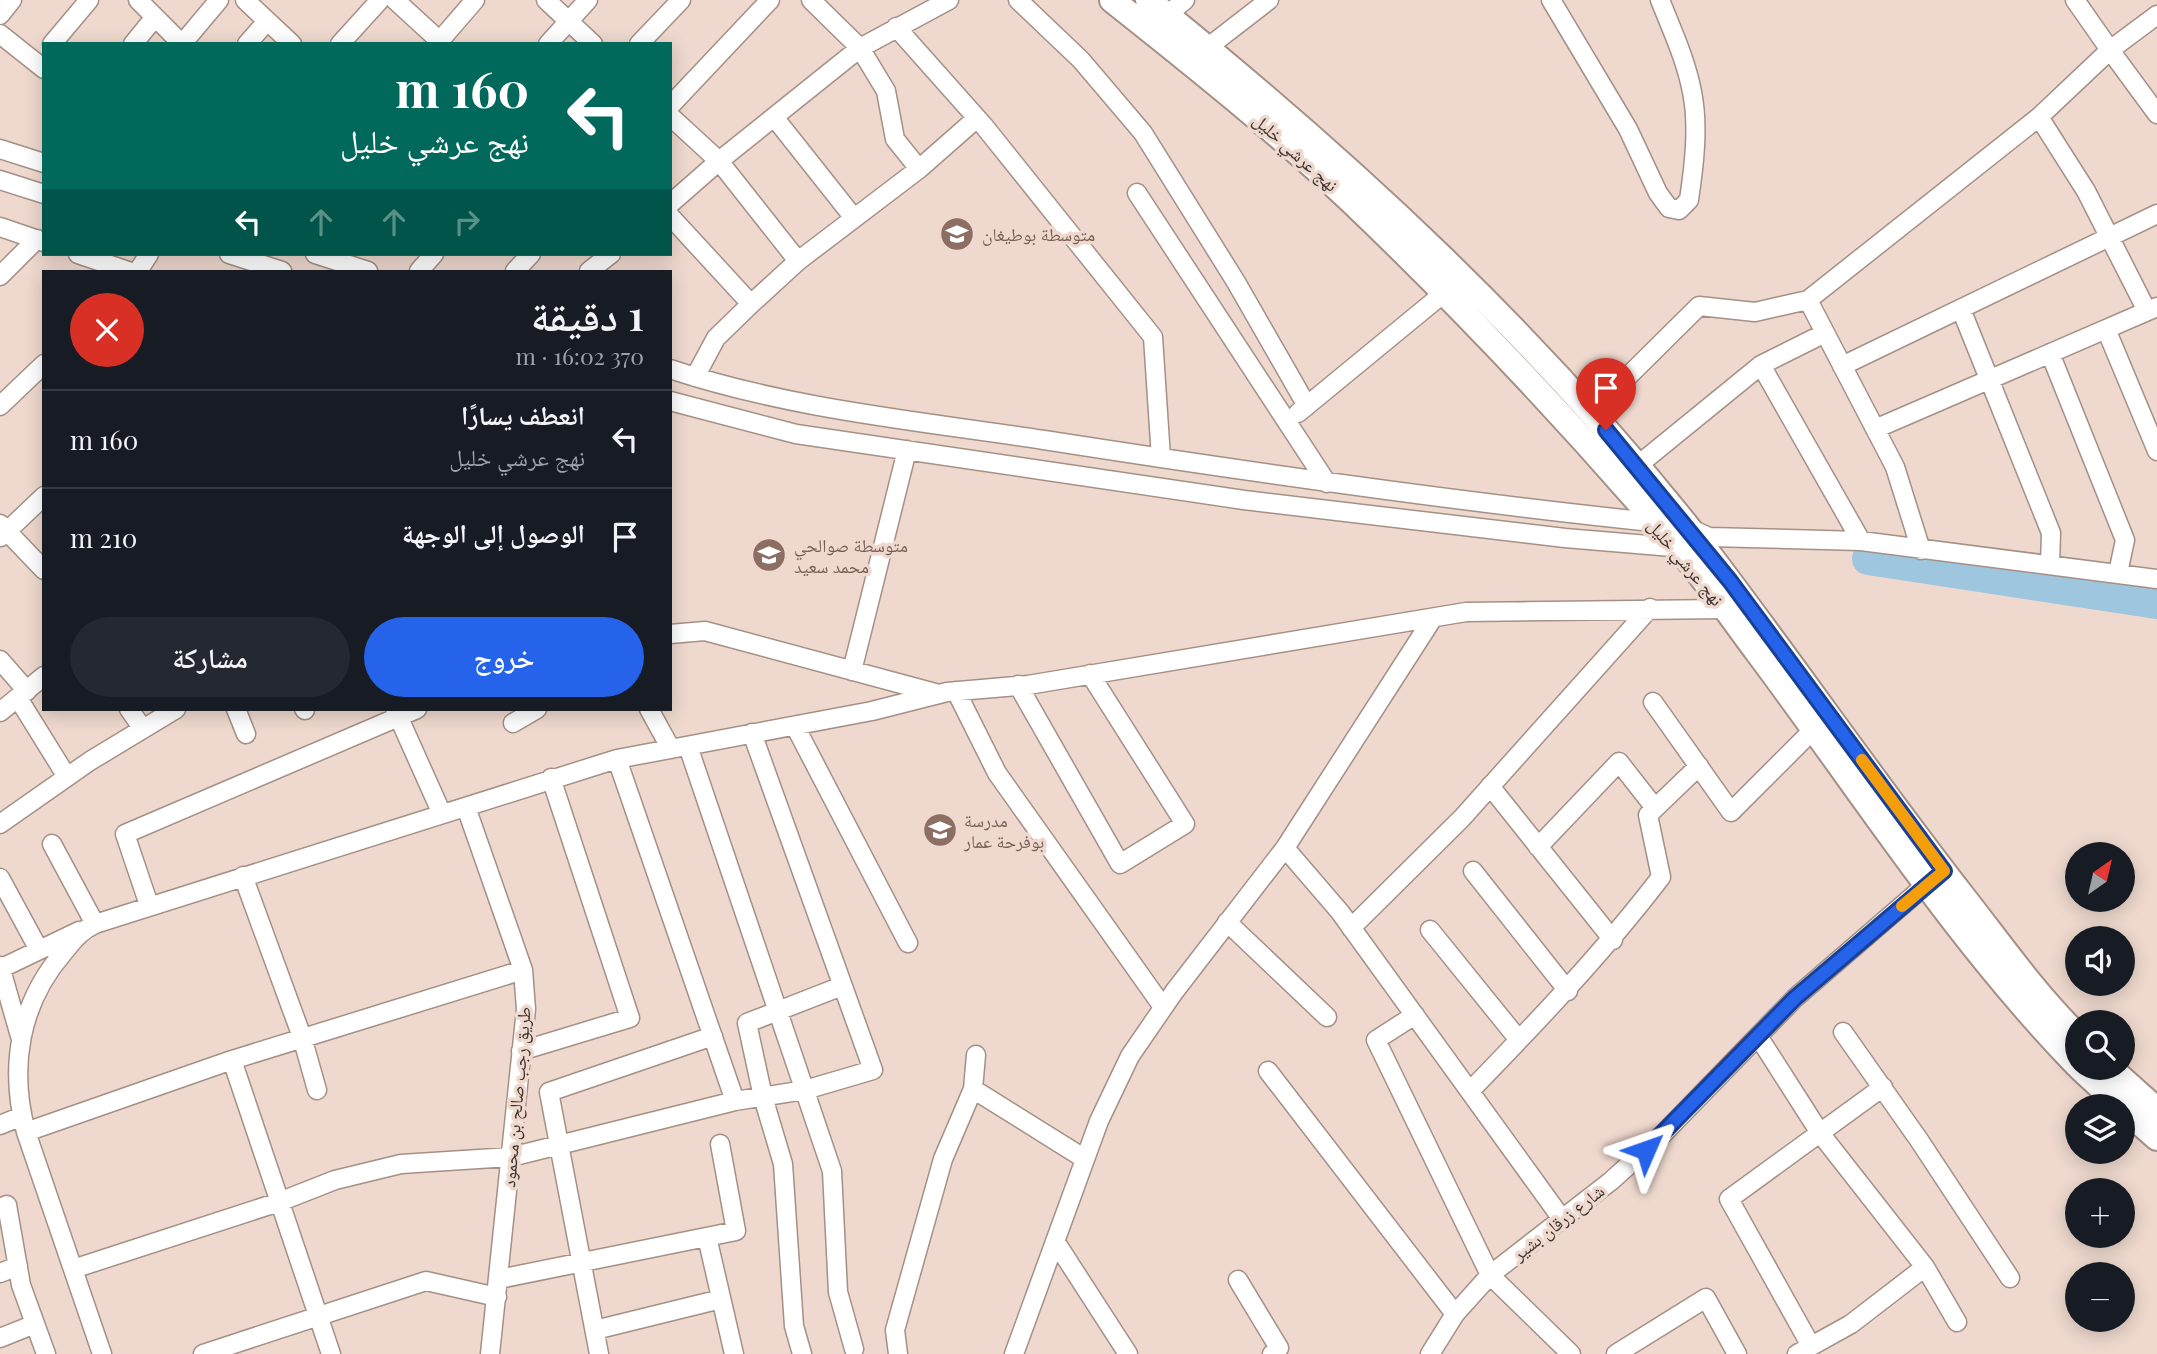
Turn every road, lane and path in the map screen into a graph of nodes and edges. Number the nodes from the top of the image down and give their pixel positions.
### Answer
1 (12, 0) edge
2 (89, 0) edge
3 (138, 0) edge
4 (219, 0) edge
5 (380, 0) edge
6 (396, 0) edge
7 (475, 0) edge
8 (546, 0) edge
9 (589, 0) edge
10 (681, 0) edge
11 (770, 0) edge
12 (811, 0) edge
13 (949, 0) edge
14 (1018, 0) edge
15 (1112, 0) edge
16 (1269, 0) edge
17 (1550, 0) edge
18 (1660, 0) edge
19 (2075, 0) edge
20 (249, 1) edge
21 (1167, 5) edge
22 (0, 15) edge
23 (2157, 15) edge
24 (156, 17) junction
25 (267, 21) junction
26 (569, 22) junction
27 (896, 27) junction
28 (2, 39) edge
29 (54, 42) edge
30 (135, 42) edge
31 (180, 42) edge
32 (184, 42) edge
33 (249, 42) edge
34 (290, 42) edge
35 (342, 42) edge
36 (439, 42) edge
37 (441, 42) edge
38 (550, 42) edge
39 (591, 42) edge
40 (641, 42) edge
41 (860, 48) junction
42 (1207, 48) junction
43 (2110, 50) junction
44 (41, 62) edge
45 (672, 104) edge
46 (2157, 114) edge
47 (774, 117) junction
48 (2039, 117) junction
49 (672, 118) edge
50 (977, 118) junction
51 (0, 149) edge
52 (719, 161) junction
53 (42, 162) edge
54 (919, 169) junction
55 (0, 180) edge
56 (42, 193) edge
57 (1137, 193) dead end
58 (672, 202) edge
59 (2157, 214) edge
60 (672, 218) edge
61 (854, 218) junction
62 (0, 227) edge
63 (2109, 237) junction
64 (40, 240) edge
65 (84, 256) edge
66 (235, 256) edge
67 (322, 256) edge
68 (432, 256) edge
69 (529, 256) edge
70 (608, 256) edge
71 (798, 261) junction
72 (125, 270) edge
73 (279, 270) edge
74 (365, 270) edge
75 (420, 270) edge
76 (516, 270) edge
77 (590, 270) edge
78 (0, 275) edge
79 (1444, 293) junction
80 (1808, 300) junction
81 (751, 304) junction
82 (1961, 309) junction
83 (2152, 309) edge
84 (2105, 329) junction
85 (1825, 334) junction
86 (2050, 353) junction
87 (42, 365) edge
88 (1761, 365) junction
89 (1842, 366) junction
90 (672, 370) edge
91 (695, 377) junction
92 (1990, 380) junction
93 (672, 402) edge
94 (0, 406) edge
95 (1307, 406) junction
96 (1591, 412) junction
97 (1287, 423) junction
98 (1875, 429) junction
99 (906, 450) junction
100 (2157, 451) edge
101 (1161, 458) junction
102 (1637, 466) junction
103 (1326, 483) junction
104 (42, 498) edge
105 (1654, 523) junction
106 (3, 531) edge
107 (1682, 537) junction
108 (1861, 541) junction
109 (1706, 542) junction
110 (1921, 550) junction
111 (2050, 565) junction
112 (42, 568) edge
113 (2118, 573) junction
114 (2157, 579) edge
115 (1650, 608) junction
116 (1725, 609) junction
117 (1433, 618) junction
118 (672, 634) edge
119 (0, 660) edge
120 (852, 670) junction
121 (1090, 674) junction
122 (42, 678) edge
123 (1018, 685) junction
124 (947, 692) junction
125 (22, 694) junction
126 (1653, 702) dead end
127 (130, 711) edge
128 (173, 711) edge
129 (237, 711) edge
130 (534, 711) edge
131 (651, 711) edge
132 (0, 712) edge
133 (397, 713) edge
134 (513, 723) dead end
135 (795, 726) junction
136 (144, 729) junction
137 (1814, 729) junction
138 (752, 733) junction
139 (246, 734) dead end
140 (680, 748) junction
141 (617, 759) junction
142 (1699, 766) junction
143 (67, 777) junction
144 (551, 778) junction
145 (1490, 786) junction
146 (466, 807) junction
147 (1655, 808) junction
148 (442, 814) junction
149 (2, 818) edge
150 (52, 844) dead end
151 (1538, 846) junction
152 (1284, 848) junction
153 (1473, 871) dead end
154 (243, 876) junction
155 (0, 878) edge
156 (1935, 878) junction
157 (149, 905) junction
158 (1227, 922) junction
159 (89, 927) junction
160 (1351, 928) junction
161 (1430, 930) dead end
162 (1613, 940) junction
163 (908, 943) dead end
164 (38, 948) junction
165 (1, 967) edge
166 (523, 970) junction
167 (842, 986) junction
168 (1567, 991) junction
169 (1163, 1007) junction
170 (778, 1012) junction
171 (1415, 1015) junction
172 (1327, 1017) dead end
173 (2065, 1022) edge
174 (1843, 1032) dead end
175 (20, 1036) junction
176 (713, 1036) junction
177 (1758, 1036) junction
178 (302, 1037) junction
179 (1519, 1040) junction
180 (521, 1051) junction
181 (2065, 1053) edge
182 (976, 1055) dead end
183 (232, 1060) junction
184 (1268, 1071) dead end
185 (2093, 1080) edge
186 (2123, 1080) edge
187 (1882, 1087) junction
188 (973, 1089) junction
189 (317, 1090) dead end
190 (805, 1090) junction
191 (1469, 1091) junction
192 (2108, 1094) edge
193 (763, 1097) junction
194 (735, 1101) junction
195 (2157, 1110) edge
196 (2135, 1119) edge
197 (24, 1124) junction
198 (0, 1125) edge
199 (1820, 1133) junction
200 (2157, 1138) edge
201 (720, 1144) dead end
202 (557, 1148) junction
203 (511, 1157) junction
204 (1085, 1159) junction
205 (279, 1202) junction
206 (0, 1208) edge
207 (1562, 1219) junction
208 (707, 1237) junction
209 (1055, 1241) junction
210 (581, 1265) junction
211 (18, 1266) junction
212 (1925, 1267) junction
213 (73, 1269) junction
214 (0, 1273) edge
215 (1490, 1275) junction
216 (2010, 1279) dead end
217 (1238, 1280) dead end
218 (498, 1288) junction
219 (721, 1299) junction
220 (1455, 1314) junction
221 (318, 1315) junction
222 (1957, 1322) dead end
223 (35, 1324) junction
224 (594, 1330) junction
225 (0, 1338) edge
226 (853, 1349) dead end
227 (1804, 1350) edge
228 (46, 1354) edge
229 (102, 1354) edge
230 (203, 1354) edge
231 (331, 1354) edge
232 (489, 1354) edge
233 (599, 1354) edge
234 (734, 1354) edge
235 (802, 1354) edge
236 (898, 1354) edge
237 (1014, 1354) edge
238 (1129, 1354) edge
239 (1272, 1354) edge
240 (1430, 1354) edge
241 (1570, 1354) edge
242 (1616, 1354) edge
243 (1738, 1354) edge

1 - 22 street
2 - 29 street
3 - 24 street
4 - 32 street
5 - 35 street
6 - 36 street
7 - 37 street
8 - 26 street
9 - 26 street
10 - 40 street
11 - 45 street
12 - 41 street
13 - 27 street
14 - 95 street
15 - 79 highway, نهج عرشي خليل
16 - 42 street
17 - 18 street
19 - 43 street
20 - 25 street
21 - 42 highway, نهج عرشي خليل
23 - 43 street
24 - 30 street
24 - 31 street
25 - 33 street
25 - 34 street
26 - 38 street
26 - 39 street
27 - 41 street
27 - 50 street
28 - 44 street
41 - 47 street
41 - 54 street
42 - 96 highway, نهج عرشي خليل
43 - 46 street
43 - 48 street
47 - 52 street
47 - 61 street
48 - 63 street
48 - 80 street
49 - 52 street
50 - 54 street
50 - 101 street
51 - 53 street
52 - 58 street
52 - 71 street
54 - 61 street
55 - 56 street
57 - 97 street
59 - 63 street
60 - 81 street
61 - 71 street
62 - 64 street
63 - 82 street
63 - 83 street
64 - 78 street
65 - 72 street
66 - 73 street
67 - 74 street
68 - 75 street
69 - 76 street
70 - 77 street
71 - 81 street
79 - 95 street
79 - 105 highway, نهج عرشي خليل
80 - 85 street
80 - 96 street
81 - 91 street
82 - 89 street
82 - 92 street
83 - 84 street
84 - 86 street
84 - 100 street
85 - 88 street
85 - 89 street
86 - 92 street
86 - 113 street
87 - 94 street
88 - 102 street
88 - 108 street
89 - 98 street
90 - 91 street
91 - 101 street
92 - 98 street
92 - 111 street
93 - 99 street
95 - 97 street
96 - 102 highway, نهج عرشي خليل
97 - 103 street
98 - 110 street
99 - 107 street
99 - 120 street
101 - 103 street
102 - 107 highway, نهج عرشي خليل
103 - 105 street
104 - 106 street
105 - 107 highway, نهج عرشي خليل
106 - 112 street
107 - 109 highway, نهج عرشي خليل
107 - 116 highway, نهج عرشي خليل
108 - 109 street
108 - 110 street
109 - 156 highway, نهج عرشي خليل
110 - 111 street
111 - 113 street
113 - 114 street
115 - 116 street
115 - 117 street
115 - 145 street
116 - 137 highway, نهج عرشي خليل
117 - 121 street
117 - 152 street
118 - 120 street
119 - 125 street
120 - 124 street
121 - 123 street
121 - 123 street
122 - 125 street
123 - 124 street
124 - 135 street
124 - 169 street
125 - 132 street
125 - 143 street
126 - 142 street
127 - 136 street
128 - 136 street
129 - 139 street
130 - 134 street
131 - 140 street
133 - 148 street
133 - 157 street
135 - 138 street
135 - 163 street
136 - 143 street
137 - 142 street
137 - 156 highway, نهج عرشي خليل
138 - 140 street
138 - 167 street
140 - 141 street
140 - 170 street
141 - 144 street
141 - 176 street
142 - 147 street
143 - 149 street
144 - 146 street
144 - 180 street
145 - 151 street
145 - 160 street
146 - 148 street
146 - 166 street, طريق رجب صالح بن محمود
147 - 151 street
147 - 162 street
148 - 154 street
150 - 159 street
151 - 162 street
152 - 158 street
152 - 160 street
153 - 168 street
154 - 157 street
154 - 178 street
155 - 164 street
156 - 173 highway, نهج عرشي خليل
156 - 177 street, شارع زرقان بشير
156 - 181 highway, نهج عرشي خليل
157 - 159 street
158 - 169 street
158 - 172 street
159 - 164 street
159 - 175 street
160 - 171 street
161 - 179 street
162 - 168 street
164 - 165 street
165 - 175 street
166 - 178 street
166 - 180 street, طريق رجب صالح بن محمود
167 - 170 street
167 - 190 street
168 - 179 street
169 - 204 street
170 - 190 street
170 - 193 street
171 - 191 street
171 - 215 street
174 - 187 street
175 - 197 street
176 - 194 street
176 - 202 street
177 - 199 street
177 - 207 street, شارع زرقان بشير
178 - 183 street
178 - 189 street
179 - 191 street
180 - 203 street, طريق رجب صالح بن محمود
182 - 188 street
183 - 197 street
183 - 205 street
184 - 220 street
185 - 192 highway, نهج عرشي خليل
186 - 195 highway
187 - 199 street
187 - 216 street
188 - 204 street
188 - 236 street
190 - 193 street
190 - 226 street
191 - 207 street
193 - 194 street
193 - 235 street
194 - 202 street
196 - 200 highway, نهج عرشي خليل
197 - 198 street
197 - 213 street
199 - 212 street
199 - 227 street
201 - 208 street
202 - 203 street
202 - 210 street
203 - 205 street
203 - 218 street, طريق رجب صالح بن محمود
204 - 209 street
205 - 213 street
205 - 221 street
206 - 211 street
207 - 215 street, شارع زرقان بشير
208 - 210 street
208 - 219 street
209 - 237 street
209 - 238 street
210 - 218 street
210 - 224 street
211 - 214 street
211 - 223 street
212 - 222 street
212 - 227 street
213 - 229 street
215 - 220 street, شارع زرقان بشير
215 - 241 street
217 - 239 street
218 - 221 street
218 - 232 street, طريق رجب صالح بن محمود
219 - 224 street
219 - 234 street
220 - 240 street, شارع زرقان بشير
221 - 230 street
221 - 231 street
223 - 225 street
223 - 228 street
224 - 233 street
242 - 243 street

